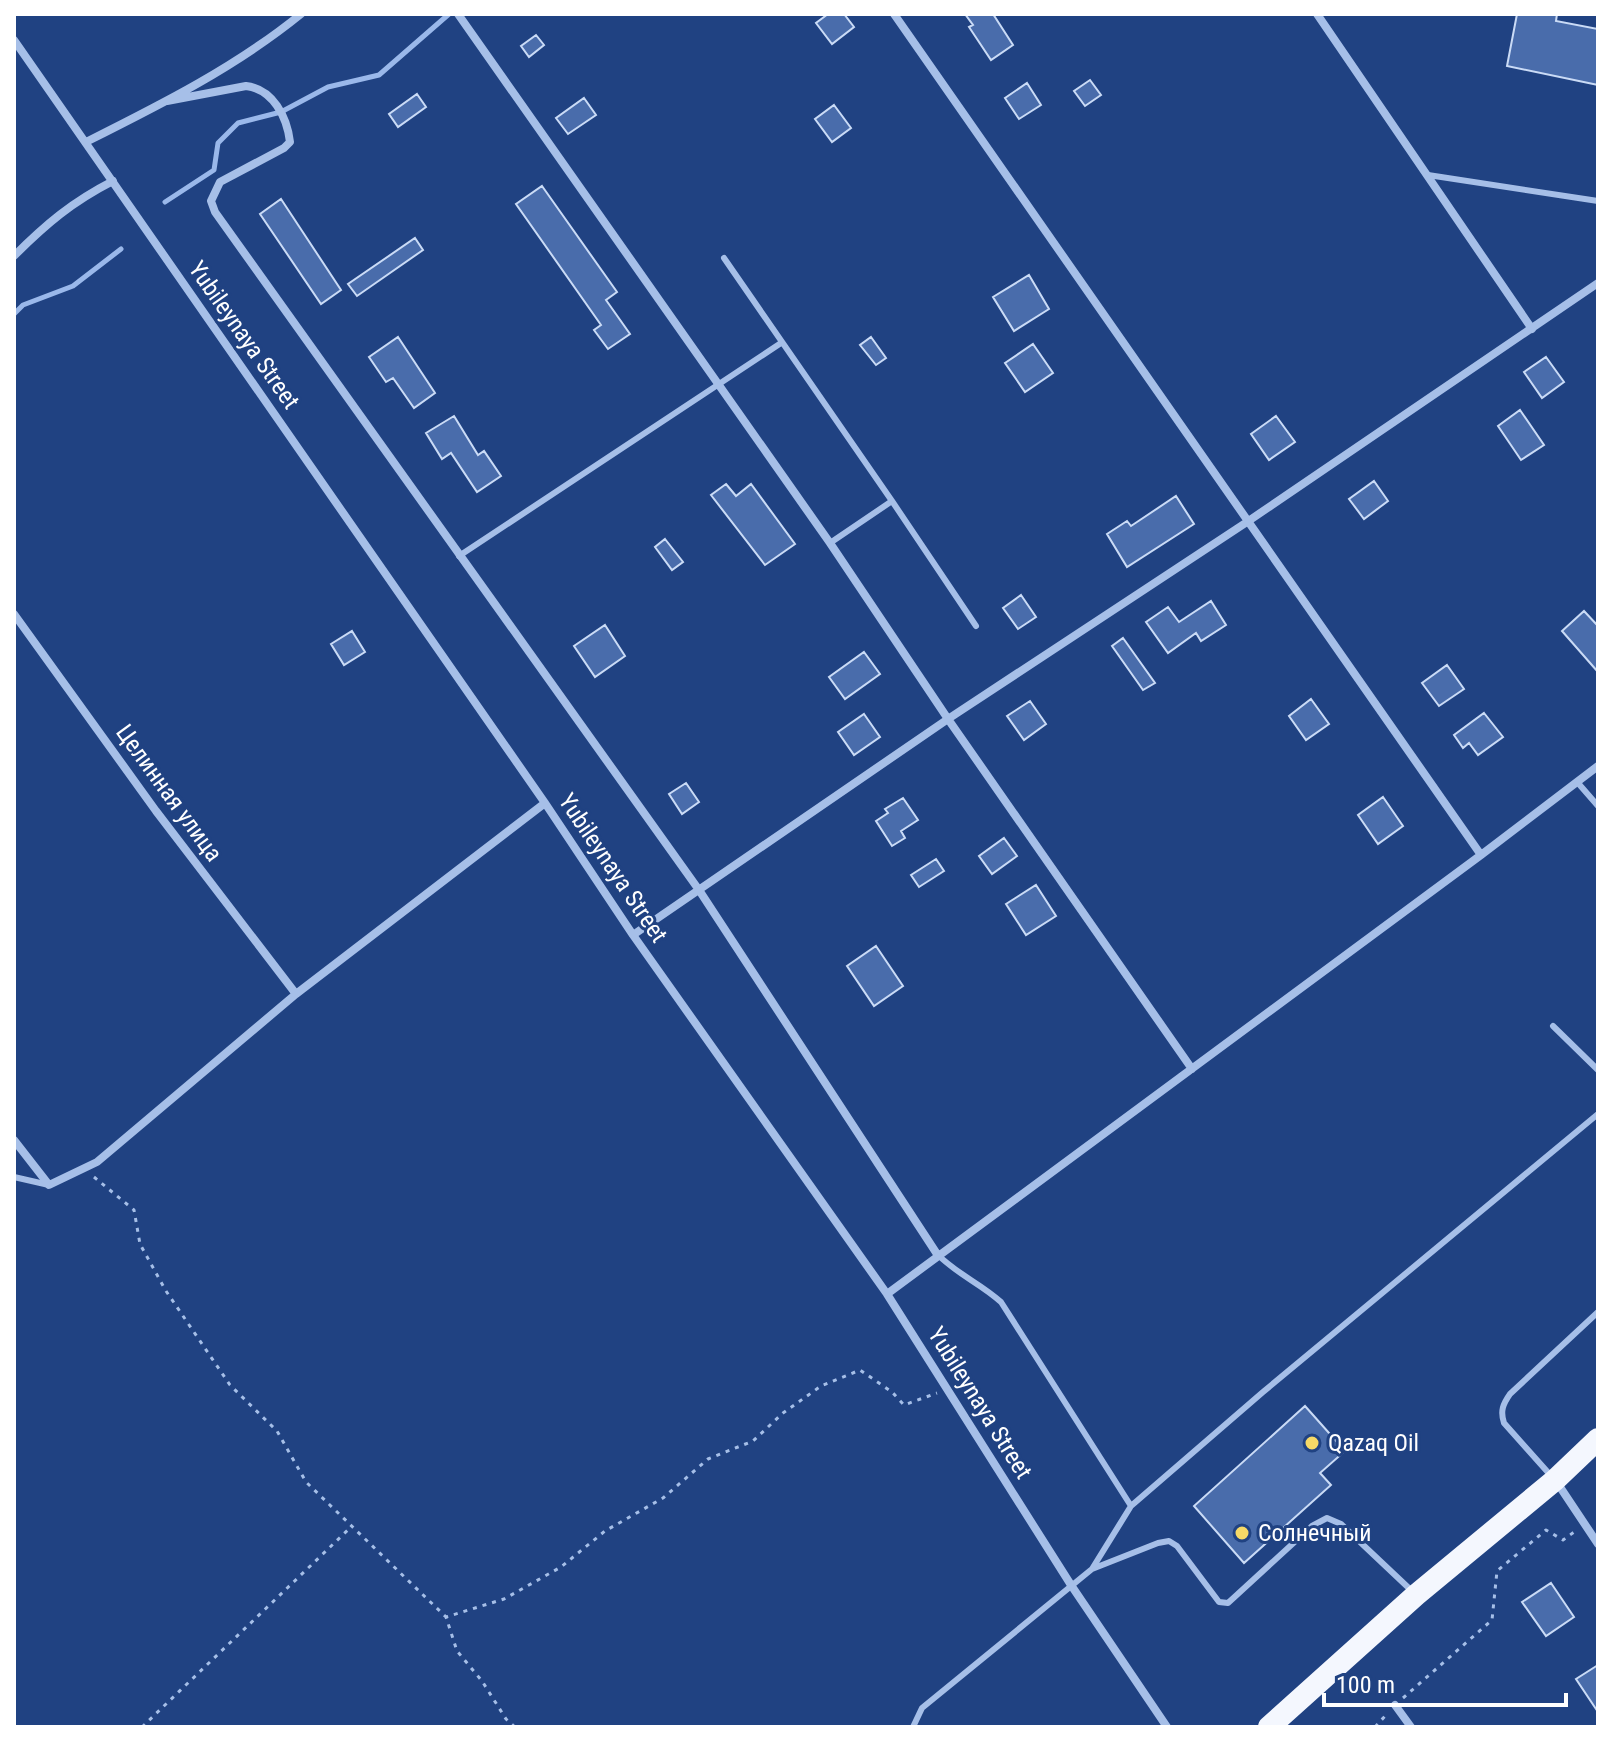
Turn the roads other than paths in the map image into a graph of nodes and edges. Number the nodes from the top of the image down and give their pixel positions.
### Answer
1 (301, 14) edge
2 (458, 14) edge
3 (894, 14) edge
4 (1317, 14) edge
5 (14, 40) edge
6 (167, 101) junction
7 (86, 142) junction
8 (1428, 175) junction
9 (113, 181) junction
10 (1598, 201) edge
11 (14, 256) edge
12 (724, 258) dead end
13 (1598, 283) edge
14 (1532, 329) junction
15 (781, 343) junction
16 (717, 383) junction
17 (892, 501) junction
18 (1247, 522) junction
19 (830, 543) junction
20 (459, 556) junction
21 (14, 614) edge
22 (976, 626) dead end
23 (948, 719) junction
24 (1598, 766) edge
25 (1578, 783) junction
26 (545, 803) junction
27 (1598, 806) edge
28 (1481, 855) junction
29 (699, 890) junction
30 (633, 935) junction
31 (296, 994) junction
32 (1553, 1026) dead end
33 (1192, 1069) junction
34 (1598, 1070) edge
35 (1598, 1114) edge
36 (14, 1140) edge
37 (14, 1177) edge
38 (49, 1185) junction
39 (937, 1254) junction
40 (887, 1294) junction
41 (1598, 1312) edge
42 (1598, 1439) edge
43 (1555, 1480) junction
44 (1131, 1506) junction
45 (1598, 1544) edge
46 (1092, 1569) junction
47 (1071, 1585) junction
48 (1416, 1595) junction
49 (1395, 1705) road end
50 (913, 1727) edge
51 (1167, 1727) edge
52 (1269, 1727) edge
53 (1411, 1727) edge

1 - 6 street
2 - 16 street
3 - 18 street
4 - 8 street
5 - 7 street, Yubileynaya Street
6 - 7 street
6 - 20 street
7 - 9 street, Yubileynaya Street
8 - 10 lane
8 - 14 street
9 - 11 street
9 - 26 street, Yubileynaya Street
12 - 15 lane
13 - 14 street
14 - 18 street
15 - 16 lane
15 - 17 lane
16 - 19 street
16 - 20 lane
17 - 19 lane
17 - 22 lane
18 - 23 street
18 - 28 street
19 - 23 street
20 - 29 street
21 - 31 street, Целинная улица
23 - 29 street
23 - 33 street
24 - 25 street
25 - 27 lane
25 - 28 street
26 - 30 street, Yubileynaya Street
26 - 31 street
28 - 33 street
29 - 30 street
29 - 39 street
30 - 40 street, Yubileynaya Street
31 - 38 street
32 - 34 lane
33 - 39 street
35 - 44 lane
36 - 38 street
37 - 38 lane
39 - 40 street
39 - 44 lane
40 - 47 street, Yubileynaya Street
41 - 43 lane
42 - 43 highway
43 - 45 street
43 - 48 highway
44 - 46 lane
46 - 47 lane
46 - 48 lane
47 - 50 lane
47 - 51 street, Yubileynaya Street
48 - 52 highway
49 - 53 street

